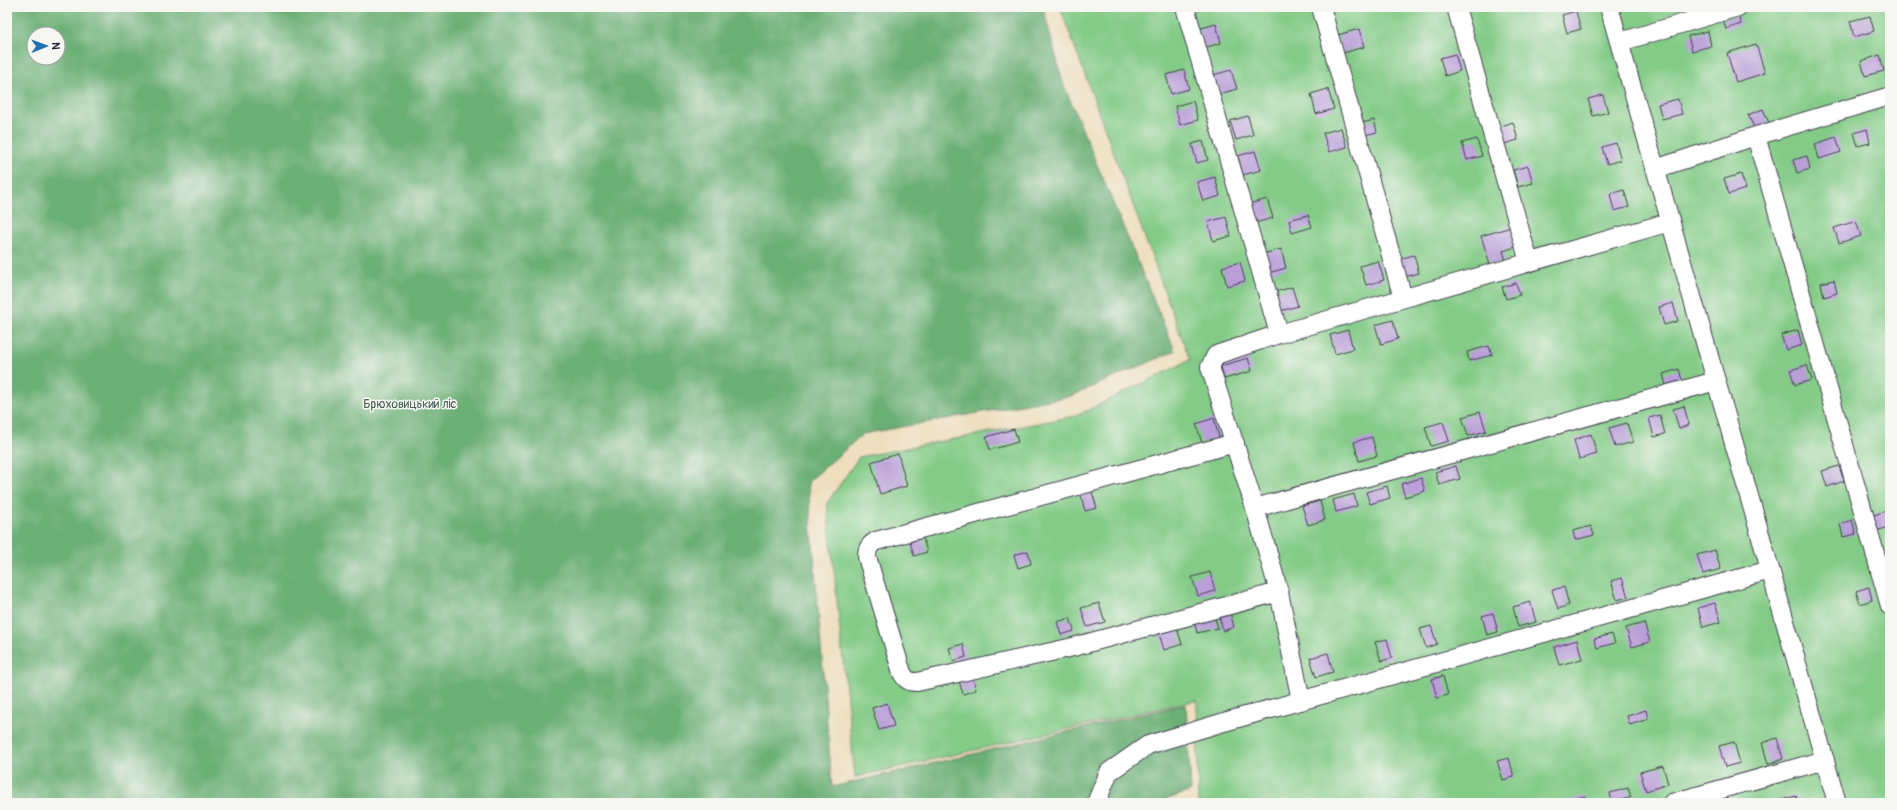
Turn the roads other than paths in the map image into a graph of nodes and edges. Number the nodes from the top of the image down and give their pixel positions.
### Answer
1 (1185, 7) edge
2 (1320, 7) edge
3 (1456, 7) edge
4 (1609, 7) edge
5 (1738, 7) edge
6 (1620, 42) junction
7 (1890, 96) edge
8 (1756, 136) junction
9 (1655, 169) junction
10 (1670, 222) junction
11 (1529, 262) junction
12 (1403, 298) junction
13 (1279, 334) junction
14 (1716, 381) junction
15 (1235, 443) junction
16 (1256, 508) junction
17 (1770, 570) junction
18 (1279, 592) junction
19 (1890, 606) edge
20 (1301, 701) junction
21 (1824, 760) junction
22 (1096, 803) edge
23 (1672, 803) edge
24 (1837, 803) edge

1 - 13 street
2 - 12 street
3 - 11 street
4 - 6 street
5 - 6 street
6 - 9 street
7 - 8 street
8 - 9 street
8 - 19 street
9 - 10 street
10 - 11 street
10 - 14 street
11 - 12 street
12 - 13 street
13 - 15 street
14 - 16 street
14 - 17 street
15 - 16 street
15 - 18 street
16 - 18 street
17 - 20 street
17 - 21 street
18 - 20 street
20 - 22 street
21 - 23 street
21 - 24 street

